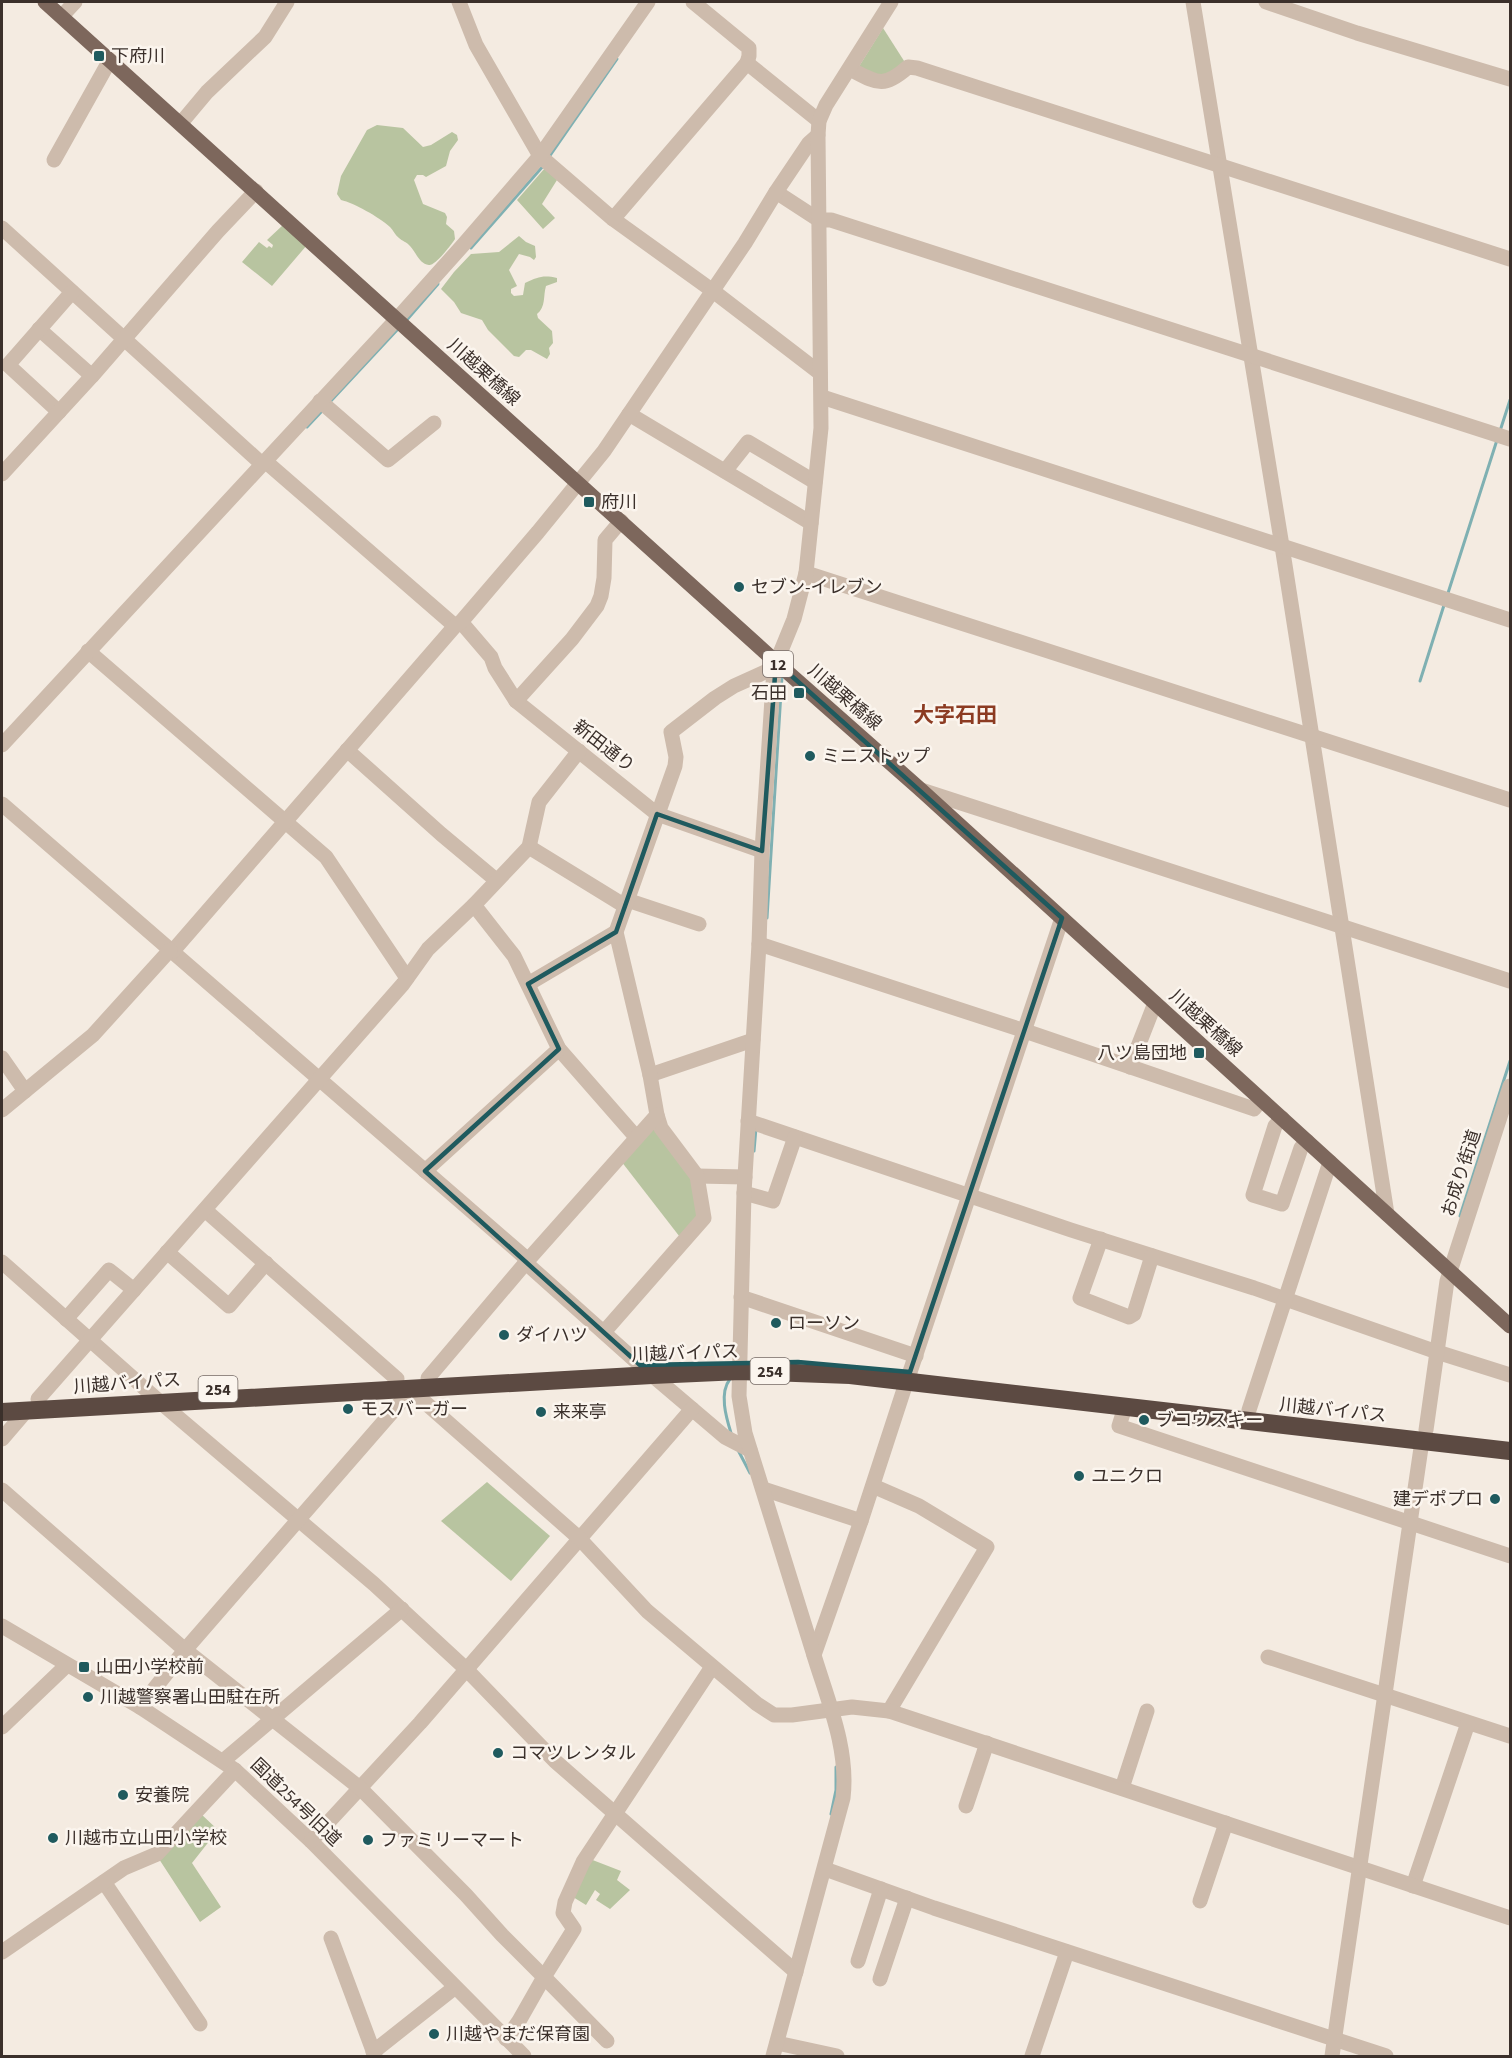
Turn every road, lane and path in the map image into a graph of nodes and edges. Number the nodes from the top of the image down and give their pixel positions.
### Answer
1 (45, 2) edge
2 (75, 2) edge
3 (287, 2) edge
4 (459, 2) edge
5 (648, 2) edge
6 (693, 2) edge
7 (891, 2) edge
8 (1193, 2) edge
9 (1266, 2) edge
10 (62, 16) junction
11 (110, 60) junction
12 (747, 63) junction
13 (850, 69) junction
14 (1510, 79) edge
15 (181, 123) junction
16 (819, 128) junction
17 (540, 156) junction
18 (54, 160) dead end
19 (1220, 166) junction
20 (256, 191) junction
21 (776, 192) junction
22 (613, 219) junction
23 (819, 220) junction
24 (2, 228) edge
25 (1510, 259) edge
26 (712, 291) junction
27 (72, 292) junction
28 (396, 320) junction
29 (39, 329) junction
30 (123, 338) junction
31 (1251, 356) junction
32 (820, 373) junction
33 (92, 376) junction
34 (822, 397) junction
35 (321, 401) junction
36 (59, 412) junction
37 (629, 414) junction
38 (434, 423) dead end
39 (1510, 439) edge
40 (264, 463) junction
41 (725, 471) junction
42 (2, 474) edge
43 (815, 482) junction
44 (578, 483) junction
45 (621, 521) junction
46 (811, 523) junction
47 (1282, 546) junction
48 (806, 573) junction
49 (1510, 620) edge
50 (458, 624) junction
51 (88, 651) junction
52 (775, 665) junction
53 (516, 701) junction
54 (1313, 737) junction
55 (2, 745) edge
56 (347, 750) junction
57 (579, 751) junction
58 (921, 790) junction
59 (1510, 800) edge
60 (2, 804) edge
61 (657, 814) junction
62 (285, 822) junction
63 (529, 847) junction
64 (762, 851) junction
65 (496, 880) junction
66 (626, 903) junction
67 (474, 905) junction
68 (1062, 918) junction
69 (699, 924) dead end
70 (1341, 925) junction
71 (616, 932) junction
72 (759, 944) junction
73 (171, 951) junction
74 (407, 978) junction
75 (1510, 981) edge
76 (528, 984) junction
77 (1155, 1003) junction
78 (1025, 1031) junction
79 (753, 1040) junction
80 (559, 1049) junction
81 (2, 1058) edge
82 (1130, 1067) junction
83 (650, 1075) junction
84 (319, 1079) junction
85 (1510, 1086) edge
86 (25, 1091) junction
87 (1261, 1100) junction
88 (2, 1110) edge
89 (657, 1115) junction
90 (1282, 1118) junction
91 (748, 1121) junction
92 (636, 1137) junction
93 (795, 1137) junction
94 (1307, 1141) junction
95 (1330, 1162) junction
96 (425, 1171) junction
97 (697, 1176) junction
98 (745, 1177) junction
99 (744, 1193) junction
100 (970, 1195) junction
101 (205, 1209) junction
102 (1387, 1214) junction
103 (1101, 1239) junction
104 (167, 1252) junction
105 (1152, 1256) junction
106 (527, 1261) junction
107 (2, 1262) edge
108 (266, 1263) junction
109 (1451, 1272) junction
110 (134, 1290) junction
111 (741, 1297) junction
112 (1283, 1300) junction
113 (66, 1319) junction
114 (1510, 1326) edge
115 (604, 1332) junction
116 (90, 1339) junction
117 (1437, 1352) junction
118 (740, 1366) junction
119 (911, 1369) junction
120 (646, 1370) junction
121 (1510, 1375) edge
122 (413, 1382) junction
123 (156, 1397) junction
124 (2, 1401) edge
125 (32, 1405) junction
126 (1125, 1407) junction
127 (692, 1409) junction
128 (1249, 1410) junction
129 (2, 1412) edge
130 (1424, 1436) junction
131 (2, 1439) edge
132 (1510, 1439) edge
133 (750, 1450) junction
134 (1510, 1451) edge
135 (873, 1486) junction
136 (763, 1489) junction
137 (2, 1490) edge
138 (298, 1520) junction
139 (861, 1521) junction
140 (1410, 1522) junction
141 (579, 1538) junction
142 (1510, 1556) edge
143 (402, 1609) junction
144 (2, 1626) edge
145 (185, 1650) junction
146 (814, 1655) junction
147 (1268, 1657) dead end
148 (67, 1665) junction
149 (712, 1667) junction
150 (466, 1669) junction
151 (1386, 1694) junction
152 (140, 1707) junction
153 (830, 1709) junction
154 (889, 1711) junction
155 (1148, 1711) dead end
156 (272, 1719) junction
157 (1468, 1723) junction
158 (2, 1726) edge
159 (1510, 1736) edge
160 (987, 1743) junction
161 (229, 1766) junction
162 (360, 1788) junction
163 (1122, 1788) junction
164 (966, 1806) dead end
165 (615, 1814) junction
166 (1226, 1823) junction
167 (311, 1841) junction
168 (1359, 1868) junction
169 (825, 1869) junction
170 (104, 1882) junction
171 (1413, 1886) junction
172 (881, 1889) junction
173 (907, 1898) junction
174 (1200, 1901) dead end
175 (1510, 1918) edge
176 (331, 1938) dead end
177 (2, 1952) edge
178 (1066, 1952) junction
179 (858, 1961) dead end
180 (796, 1972) junction
181 (544, 1977) junction
182 (880, 1979) dead end
183 (454, 1988) junction
184 (200, 2024) dead end
185 (506, 2039) junction
186 (1335, 2039) junction
187 (607, 2041) dead end
188 (775, 2050) edge
189 (374, 2054) edge
190 (524, 2056) edge
191 (837, 2056) edge
192 (1032, 2056) edge
193 (1332, 2056) edge
194 (1386, 2056) edge

1 - 10 main road, 川越栗橋線 / 12
2 - 10 street
3 - 15 street
4 - 17 street
5 - 17 street
6 - 12 street
7 - 13 street
8 - 19 street
9 - 14 street
10 - 11 main road, 川越栗橋線 / 12
11 - 15 main road, 川越栗橋線 / 12
11 - 18 street
12 - 16 street
12 - 22 street
13 - 16 street
13 - 19 street
15 - 20 main road, 川越栗橋線 / 12
16 - 21 street
16 - 23 street
17 - 22 street
17 - 28 street
19 - 25 street
19 - 31 street
20 - 28 main road, 川越栗橋線 / 12
20 - 30 street
21 - 23 street
21 - 26 street
22 - 26 street
23 - 31 street
23 - 32 street
24 - 27 street, 新田通り
26 - 32 street
26 - 37 street
27 - 29 street
27 - 30 street, 新田通り
28 - 35 street
28 - 44 main road, 川越栗橋線 / 12
29 - 33 street
29 - 36 street
30 - 33 street
30 - 40 street, 新田通り
31 - 39 street
31 - 47 street
32 - 34 street
33 - 36 street
34 - 43 street
34 - 47 street
35 - 38 street
35 - 40 street
36 - 42 street
37 - 41 street
37 - 44 street
40 - 50 street, 新田通り
40 - 51 street
41 - 43 street
41 - 46 street
43 - 46 street
44 - 45 main road, 川越栗橋線 / 12
44 - 50 street
45 - 52 main road, 川越栗橋線 / 12
45 - 53 street
46 - 48 street
47 - 49 street
47 - 54 street
48 - 52 street
48 - 54 street
50 - 53 street, 新田通り
50 - 56 street
51 - 55 street
51 - 62 street
52 - 58 main road, 川越栗橋線 / 12
52 - 61 street
52 - 64 street
53 - 57 street, 新田通り
54 - 59 street
54 - 70 street
56 - 62 street
56 - 65 street
57 - 61 street, 新田通り
57 - 63 street
58 - 68 main road, 川越栗橋線 / 12
58 - 70 street
60 - 73 street
61 - 64 street, 新田通り
61 - 66 street
62 - 73 street
62 - 74 street
63 - 65 street
63 - 66 street
64 - 72 street
65 - 67 street
66 - 69 street
66 - 71 street
67 - 74 street
67 - 76 street
68 - 77 main road, 川越栗橋線 / 12
68 - 78 street
70 - 75 street
70 - 102 street
71 - 76 street
71 - 83 street
72 - 78 street
72 - 79 street
73 - 84 street
73 - 86 street
74 - 84 street
76 - 80 street
77 - 82 street
77 - 87 main road, 川越栗橋線 / 12
78 - 82 street
78 - 100 street
79 - 83 street
79 - 91 street
80 - 92 street
80 - 96 street
81 - 86 street
82 - 87 street
83 - 89 street
84 - 96 street
84 - 101 street
85 - 109 street, お成り街道
86 - 88 street
87 - 90 main road, 川越栗橋線 / 12
89 - 92 street
89 - 97 street
90 - 94 main road, 川越栗橋線 / 12
90 - 94 street
91 - 93 street
91 - 98 street
92 - 106 street
93 - 99 street
93 - 100 street
94 - 95 main road, 川越栗橋線 / 12
95 - 102 main road, 川越栗橋線 / 12
95 - 112 street
96 - 106 street
97 - 98 street
97 - 115 street
98 - 99 street
99 - 111 street
100 - 103 street
100 - 119 street
101 - 104 street
101 - 108 street
102 - 109 main road, 川越栗橋線 / 12
103 - 105 street
103 - 105 street
104 - 108 street
104 - 110 street
105 - 112 street
106 - 115 street
106 - 122 street
107 - 113 street
108 - 122 street
109 - 114 main road, 川越栗橋線 / 12
109 - 117 street, お成り街道
110 - 113 street
110 - 116 street
111 - 118 street
111 - 119 street
112 - 117 street
112 - 128 street
113 - 116 street
115 - 120 street
116 - 123 street
116 - 125 street
117 - 121 street
117 - 130 street, お成り街道
118 - 119 highway, 川越バイパス / 254
118 - 120 highway, 川越バイパス / 254
118 - 133 street
119 - 126 highway, 川越バイパス / 254
119 - 128 highway, 川越バイパス / 254
119 - 135 street
120 - 122 highway, 川越バイパス / 254
120 - 127 street
122 - 123 highway, 川越バイパス / 254
122 - 138 street
122 - 141 street
123 - 125 highway, 川越バイパス / 254
123 - 138 street
124 - 125 highway, 川越バイパス / 254
125 - 129 highway, 川越バイパス / 254
125 - 131 street
126 - 130 highway, 川越バイパス / 254
126 - 140 street
127 - 133 street
127 - 141 street
128 - 130 highway, 川越バイパス / 254
130 - 132 highway, 川越バイパス / 254
130 - 134 highway, 川越バイパス / 254
130 - 140 street, お成り街道
133 - 136 street
135 - 139 street
135 - 154 street
136 - 139 street
136 - 146 street
137 - 145 street
138 - 143 street
138 - 145 street
139 - 146 street
140 - 142 street
140 - 151 street, お成り街道
141 - 149 street
141 - 150 street
143 - 150 street
143 - 156 street
144 - 148 street, 国道254号旧道
145 - 152 street
145 - 156 street
146 - 153 street
147 - 151 street
148 - 152 street, 国道254号旧道
148 - 158 street
149 - 153 street
149 - 165 street
150 - 162 street
150 - 165 street
151 - 157 street
151 - 168 street, お成り街道
152 - 161 street, 国道254号旧道
153 - 154 street
153 - 169 street
154 - 160 street
155 - 163 street
156 - 161 street
156 - 162 street
157 - 159 street
157 - 171 street
160 - 163 street
160 - 164 street
161 - 167 street, 国道254号旧道
161 - 170 street
162 - 167 street
162 - 181 street
163 - 166 street
165 - 180 street
165 - 181 street
166 - 168 street
166 - 174 street
167 - 183 street, 国道254号旧道
168 - 171 street
168 - 186 street, お成り街道
169 - 172 street
169 - 180 street
170 - 177 street
170 - 184 street
171 - 175 street
172 - 173 street
172 - 179 street
173 - 178 street
173 - 182 street
176 - 189 street
178 - 186 street
178 - 192 street
180 - 188 street
181 - 185 street
181 - 187 street
183 - 185 street, 国道254号旧道
183 - 189 street
185 - 190 street, 国道254号旧道
186 - 193 street, お成り街道
186 - 194 street
188 - 191 street

